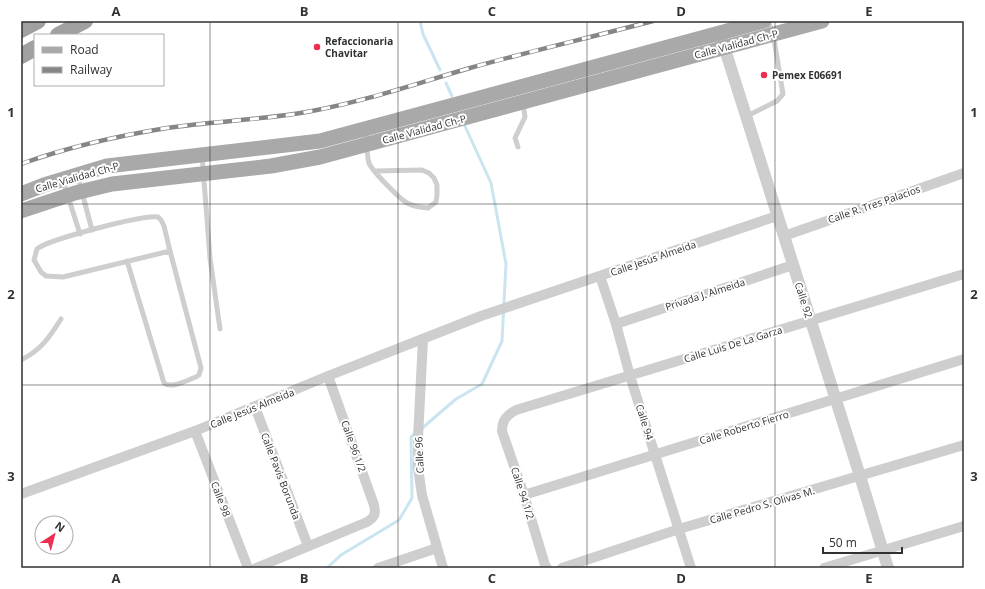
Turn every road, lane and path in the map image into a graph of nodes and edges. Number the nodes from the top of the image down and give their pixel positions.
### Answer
1 (38, 21) edge
2 (85, 21) edge
3 (764, 21) edge
4 (822, 21) edge
5 (770, 27) edge
6 (21, 30) edge
7 (60, 34) edge
8 (722, 40) junction
9 (34, 49) edge
10 (21, 56) edge
11 (521, 94) junction
12 (746, 116) junction
13 (366, 128) junction
14 (367, 144) junction
15 (518, 147) dead end
16 (202, 154) junction
17 (374, 171) junction
18 (204, 173) junction
19 (964, 173) edge
20 (77, 176) junction
21 (62, 180) junction
22 (82, 191) junction
23 (21, 194) edge
24 (68, 196) junction
25 (21, 211) edge
26 (777, 216) junction
27 (92, 230) junction
28 (80, 234) junction
29 (784, 236) junction
30 (170, 252) junction
31 (127, 261) junction
32 (793, 265) junction
33 (964, 274) edge
34 (600, 276) junction
35 (61, 319) dead end
36 (810, 319) junction
37 (616, 324) junction
38 (220, 329) dead end
39 (423, 339) junction
40 (964, 359) edge
41 (21, 360) edge
42 (328, 376) junction
43 (630, 376) junction
44 (836, 398) junction
45 (255, 406) junction
46 (505, 418) joint
47 (195, 431) junction
48 (964, 445) edge
49 (655, 454) junction
50 (860, 476) junction
51 (21, 494) edge
52 (524, 495) junction
53 (964, 526) edge
54 (679, 530) junction
55 (308, 546) junction
56 (437, 548) junction
57 (882, 550) junction
58 (248, 568) edge
59 (256, 568) edge
60 (378, 568) edge
61 (443, 568) edge
62 (547, 568) edge
63 (562, 568) edge
64 (691, 568) edge
65 (824, 568) edge
66 (888, 568) edge

1 - 6 highway
2 - 7 highway
3 - 8 main road, Calle Vialidad Ch-P
4 - 5 main road, Calle Vialidad Ch-P
5 - 8 main road, Calle Vialidad Ch-P
5 - 12 lane
8 - 11 main road, Calle Vialidad Ch-P
8 - 12 street, Calle 92
9 - 10 highway
11 - 13 main road, Calle Vialidad Ch-P
11 - 14 main road, Calle Vialidad Ch-P
11 - 15 lane
12 - 26 street, Calle 92
13 - 14 lane
13 - 16 main road, Calle Vialidad Ch-P
14 - 17 lane
14 - 18 main road, Calle Vialidad Ch-P
16 - 18 lane
16 - 20 main road, Calle Vialidad Ch-P
17 - 17 lane
18 - 22 main road, Calle Vialidad Ch-P
18 - 38 lane
19 - 29 street, Calle R. Tres Palacios
20 - 21 main road, Calle Vialidad Ch-P
20 - 22 lane
21 - 23 main road, Calle Vialidad Ch-P
21 - 24 lane
22 - 24 main road, Calle Vialidad Ch-P
22 - 27 lane
24 - 25 main road, Calle Vialidad Ch-P
24 - 28 lane
26 - 29 street, Calle 92
26 - 34 street, Calle Jesús Almeida
27 - 28 lane
27 - 30 lane
28 - 31 lane
29 - 32 street, Calle 92
30 - 31 lane
30 - 31 lane
32 - 36 street, Calle 92
32 - 37 street, Privada J. Almeida
33 - 36 street, Calle Luis De La Garza
34 - 37 street, Calle 94
34 - 39 street, Calle Jesús Almeida
35 - 41 lane
36 - 43 street, Calle Luis De La Garza
36 - 44 street, Calle 92
37 - 43 street, Calle 94
39 - 42 street, Calle Jesús Almeida
39 - 56 street, Calle 96
40 - 44 street, Calle Roberto Fierro
42 - 45 street, Calle Jesús Almeida
42 - 55 street, Calle 96 1/2
43 - 46 street, Calle Luis De La Garza
43 - 49 street, Calle 94
44 - 49 street, Calle Roberto Fierro
44 - 50 street, Calle 92
45 - 47 street, Calle Jesús Almeida
45 - 55 street, Calle Pavis Borunda
46 - 52 street, Calle 94 1/2
47 - 51 street, Calle Jesús Almeida
47 - 58 street, Calle 98
48 - 50 street, Calle Pedro S. Olivas M.
49 - 52 street, Calle Roberto Fierro
49 - 54 street, Calle 94
50 - 54 street, Calle Pedro S. Olivas M.
50 - 57 street, Calle 92
52 - 62 street, Calle 94 1/2
53 - 57 street
54 - 63 street, Calle Pedro S. Olivas M.
54 - 64 street, Calle 94
55 - 59 street
56 - 60 street
56 - 61 street, Calle 96
57 - 65 street
57 - 66 street, Calle 92

